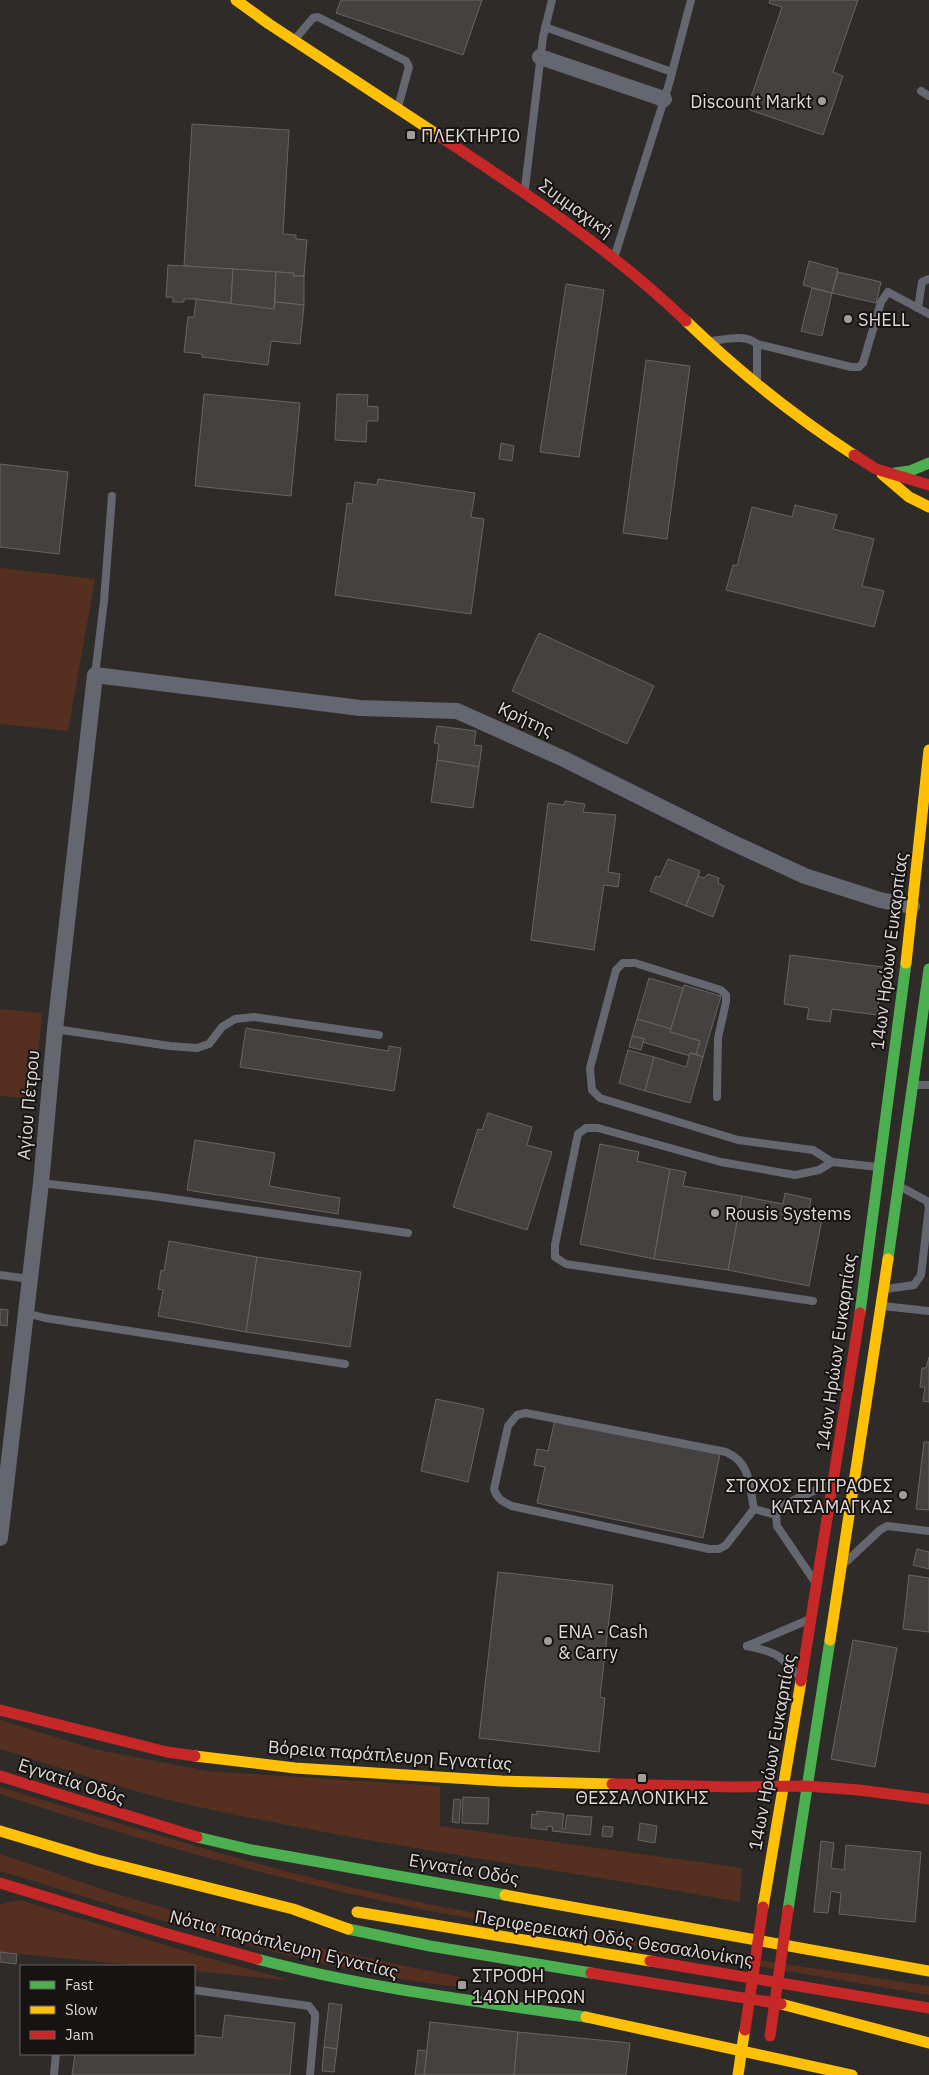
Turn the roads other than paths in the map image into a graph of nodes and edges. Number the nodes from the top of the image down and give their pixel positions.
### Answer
1 (236, 0) edge
2 (552, 0) edge
3 (691, 0) edge
4 (545, 28) junction
5 (294, 40) junction
6 (540, 57) junction
7 (672, 72) junction
8 (929, 89) edge
9 (929, 96) edge
10 (664, 99) junction
11 (398, 109) junction
12 (524, 192) junction
13 (614, 257) junction
14 (926, 280) edge
15 (918, 308) junction
16 (929, 314) edge
17 (708, 341) junction
18 (757, 344) junction
19 (757, 383) junction
20 (929, 463) edge
21 (879, 470) junction
22 (929, 485) edge
23 (112, 496) dead end
24 (929, 507) edge
25 (95, 676) junction
26 (929, 750) edge
27 (912, 906) junction
28 (929, 969) edge
29 (55, 1029) junction
30 (379, 1035) dead end
31 (929, 1080) edge
32 (929, 1084) edge
33 (914, 1085) junction
34 (717, 1097) dead end
35 (832, 1162) junction
36 (880, 1167) junction
37 (41, 1183) junction
38 (899, 1186) junction
39 (408, 1233) dead end
40 (0, 1276) edge
41 (30, 1278) junction
42 (884, 1289) junction
43 (813, 1301) dead end
44 (882, 1306) junction
45 (929, 1311) edge
46 (26, 1313) junction
47 (345, 1364) dead end
48 (835, 1481) junction
49 (754, 1509) junction
50 (776, 1515) junction
51 (929, 1531) edge
52 (0, 1538) edge
53 (842, 1566) junction
54 (817, 1585) junction
55 (812, 1618) junction
56 (802, 1679) junction
57 (0, 1710) edge
58 (0, 1776) edge
59 (783, 1786) junction
60 (806, 1786) junction
61 (929, 1798) edge
62 (0, 1831) edge
63 (0, 1883) edge
64 (293, 1909) junction
65 (929, 1971) edge
66 (195, 1990) edge
67 (929, 2008) edge
68 (929, 2043) edge
69 (742, 2049) junction
70 (56, 2055) edge
71 (766, 2060) junction
72 (805, 2070) edge
73 (54, 2075) edge
74 (310, 2075) edge
75 (738, 2075) edge
76 (852, 2075) edge

1 - 5 main road, Συμμαχική
2 - 4 lane
3 - 7 lane
4 - 6 lane
4 - 7 lane
5 - 11 main road, Συμμαχική
5 - 11 lane
6 - 10 street
6 - 12 lane
7 - 10 lane
8 - 9 lane
10 - 13 lane
11 - 12 main road, Συμμαχική
12 - 13 main road, Συμμαχική
13 - 17 main road, Συμμαχική
14 - 15 lane
15 - 16 lane
15 - 18 lane
17 - 18 lane
17 - 19 main road, Συμμαχική
18 - 19 lane
19 - 21 main road, Συμμαχική
20 - 21 main road
21 - 22 main road, Συμμαχική
21 - 24 main road, Συμμαχική
23 - 25 lane
25 - 27 street, Κρήτης
25 - 29 street, Αγίου Πέτρου
26 - 27 main road, 14ων Ηρώων Ευκαρπίας
27 - 36 main road, 14ων Ηρώων Ευκαρπίας
28 - 33 main road, 14ων Ηρώων Ευκαρπίας
29 - 30 lane
29 - 37 street, Αγίου Πέτρου
31 - 33 lane
32 - 33 lane
33 - 38 main road, 14ων Ηρώων Ευκαρπίας
34 - 35 lane
35 - 36 lane
35 - 43 lane
36 - 48 main road, 14ων Ηρώων Ευκαρπίας
37 - 39 lane
37 - 41 street, Αγίου Πέτρου
38 - 42 main road, 14ων Ηρώων Ευκαρπίας
38 - 42 lane
40 - 41 lane
41 - 46 street, Αγίου Πέτρου
42 - 44 main road, 14ων Ηρώων Ευκαρπίας
44 - 45 lane
44 - 53 main road, 14ων Ηρώων Ευκαρπίας
46 - 47 lane
46 - 52 street, Αγίου Πέτρου
48 - 50 lane
48 - 54 main road, 14ων Ηρώων Ευκαρπίας
49 - 49 lane
49 - 50 lane
50 - 54 lane
51 - 53 lane
53 - 60 main road, 14ων Ηρώων Ευκαρπίας
54 - 55 main road, 14ων Ηρώων Ευκαρπίας
55 - 56 main road, 14ων Ηρώων Ευκαρπίας
55 - 56 lane
56 - 59 main road, 14ων Ηρώων Ευκαρπίας
57 - 59 main road, Βόρεια παράπλευρη Εγνατίας
58 - 65 main road, Εγνατία Οδός
59 - 60 main road, Βόρεια παράπλευρη Εγνατίας
59 - 69 main road, 14ων Ηρώων Ευκαρπίας, bridge
60 - 61 main road, Βόρεια παράπλευρη Εγνατίας
60 - 71 main road, 14ων Ηρώων Ευκαρπίας, bridge
62 - 64 main road
63 - 69 main road, Νότια παράπλευρη Εγνατίας
64 - 67 main road, Περιφερειακή Οδός Θεσσαλονίκης
64 - 68 main road
66 - 74 lane
69 - 71 main road, Νότια παράπλευρη Εγνατίας
69 - 75 main road, 14ων Ηρώων Ευκαρπίας
70 - 73 lane
71 - 72 main road, Νότια παράπλευρη Εγνατίας
72 - 76 main road, Νότια παράπλευρη Εγνατίας

